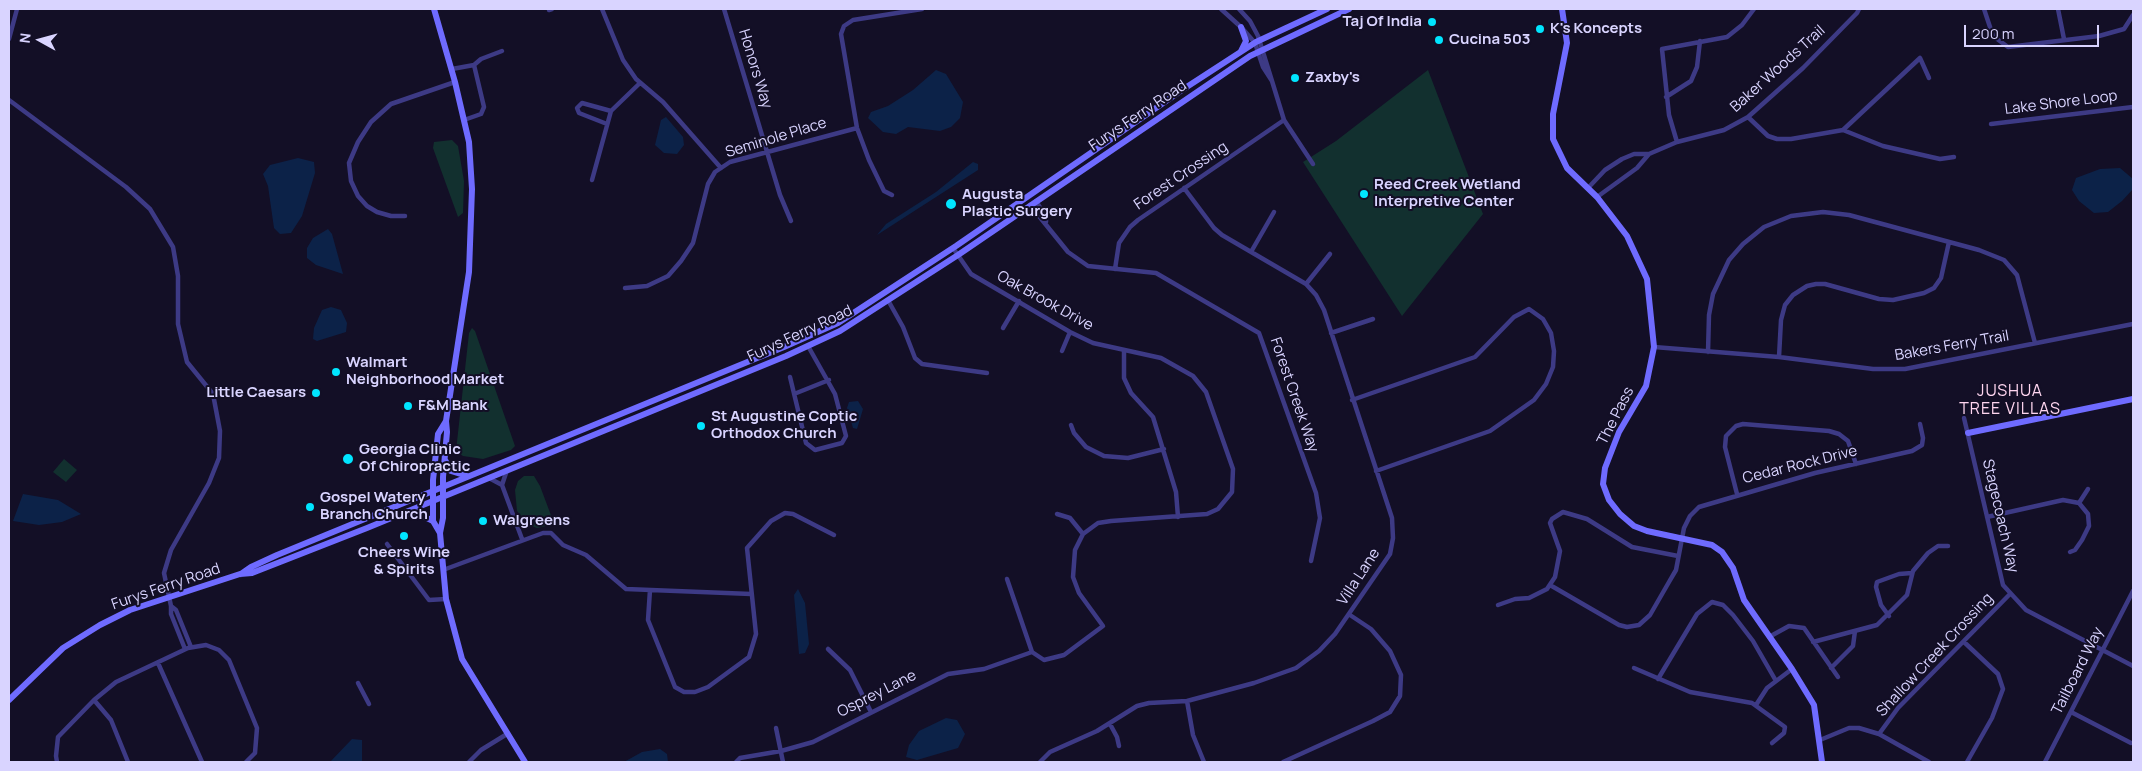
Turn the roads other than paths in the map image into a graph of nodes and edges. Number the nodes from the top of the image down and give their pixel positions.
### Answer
1 (17, 9) edge
2 (434, 9) edge
3 (602, 9) edge
4 (724, 9) edge
5 (922, 9) edge
6 (1222, 9) edge
7 (1238, 9) edge
8 (1327, 9) edge
9 (1349, 9) edge
10 (1562, 9) edge
11 (1754, 9) edge
12 (1859, 9) edge
13 (1984, 9) edge
14 (2058, 9) edge
15 (2133, 15) edge
16 (1241, 27) junction
17 (9, 39) edge
18 (2064, 39) junction
19 (1700, 41) junction
20 (1257, 42) junction
21 (1260, 50) junction
22 (502, 51) dead end
23 (1241, 52) junction
24 (474, 65) junction
25 (452, 69) junction
26 (1929, 78) dead end
27 (455, 82) junction
28 (640, 83) junction
29 (1666, 97) junction
30 (9, 100) edge
31 (2133, 107) edge
32 (611, 110) junction
33 (1748, 117) junction
34 (464, 120) junction
35 (1284, 120) junction
36 (607, 124) junction
37 (1991, 124) dead end
38 (857, 128) junction
39 (1843, 130) junction
40 (1677, 142) junction
41 (767, 152) junction
42 (1649, 154) junction
43 (1954, 157) dead end
44 (1313, 164) dead end
45 (721, 168) junction
46 (592, 180) dead end
47 (1184, 188) junction
48 (1588, 188) junction
49 (892, 195) dead end
50 (1597, 197) junction
51 (1033, 203) junction
52 (1274, 212) dead end
53 (405, 216) dead end
54 (791, 221) dead end
55 (1949, 242) junction
56 (953, 248) junction
57 (1251, 252) junction
58 (1330, 254) dead end
59 (958, 255) junction
60 (1115, 269) junction
61 (1306, 284) junction
62 (625, 288) dead end
63 (1019, 301) junction
64 (889, 302) junction
65 (1373, 319) dead end
66 (2133, 324) edge
67 (1003, 328) dead end
68 (1070, 332) junction
69 (1331, 333) junction
70 (2035, 343) junction
71 (808, 346) junction
72 (1654, 347) junction
73 (1124, 350) junction
74 (1062, 351) dead end
75 (1708, 352) junction
76 (1779, 356) junction
77 (986, 373) dead end
78 (790, 377) dead end
79 (829, 380) junction
80 (794, 394) junction
81 (2133, 398) edge
82 (1352, 400) junction
83 (1964, 418) dead end
84 (446, 422) junction
85 (1920, 424) dead end
86 (1071, 425) dead end
87 (1968, 433) junction
88 (1164, 449) junction
89 (444, 456) junction
90 (1856, 464) junction
91 (507, 470) junction
92 (1376, 471) junction
93 (468, 477) junction
94 (489, 478) junction
95 (502, 485) junction
96 (443, 487) junction
97 (2088, 489) dead end
98 (433, 491) junction
99 (1737, 494) junction
100 (443, 497) junction
101 (433, 502) junction
102 (2079, 503) junction
103 (1057, 514) dead end
104 (400, 515) junction
105 (1178, 516) junction
106 (1987, 517) junction
107 (433, 521) junction
108 (440, 533) junction
109 (1083, 534) junction
110 (834, 535) dead end
111 (1681, 538) junction
112 (522, 540) junction
113 (387, 544) dead end
114 (1948, 546) dead end
115 (2070, 552) dead end
116 (1678, 556) junction
117 (1311, 561) dead end
118 (443, 570) junction
119 (1912, 573) junction
120 (240, 574) junction
121 (1007, 579) dead end
122 (1550, 584) junction
123 (650, 590) junction
124 (2133, 591) edge
125 (751, 594) junction
126 (2009, 595) junction
127 (169, 598) junction
128 (446, 599) junction
129 (1498, 605) dead end
130 (171, 606) junction
131 (1350, 614) junction
132 (1889, 616) junction
133 (1855, 631) junction
134 (1768, 638) junction
135 (1813, 642) junction
136 (1964, 642) junction
137 (191, 647) junction
138 (185, 649) junction
139 (828, 649) dead end
140 (2103, 650) junction
141 (1032, 652) junction
142 (158, 663) junction
143 (2133, 666) edge
144 (1634, 668) dead end
145 (1831, 668) junction
146 (1792, 669) junction
147 (1838, 677) dead end
148 (1658, 679) junction
149 (1776, 681) junction
150 (358, 683) dead end
151 (9, 700) edge
152 (94, 700) junction
153 (1187, 701) junction
154 (369, 704) dead end
155 (1756, 705) junction
156 (871, 712) junction
157 (2070, 712) junction
158 (1110, 724) junction
159 (776, 728) dead end
160 (507, 734) junction
161 (1879, 734) junction
162 (1820, 740) junction
163 (1772, 743) dead end
164 (2131, 743) dead end
165 (1119, 746) dead end
166 (781, 751) junction
167 (57, 762) edge
168 (128, 762) edge
169 (202, 762) edge
170 (246, 762) edge
171 (469, 762) edge
172 (524, 762) edge
173 (736, 762) edge
174 (783, 762) edge
175 (1040, 762) edge
176 (1204, 762) edge
177 (1283, 762) edge
178 (1822, 762) edge
179 (1929, 762) edge
180 (1967, 762) edge
181 (2045, 762) edge

1 - 17 street
2 - 25 main road
3 - 28 street
4 - 41 street, Honors Way
5 - 38 street
6 - 16 street
7 - 20 street
8 - 20 main road, Furys Ferry Road
9 - 21 main road, Furys Ferry Road
10 - 48 main road, The Pass
11 - 19 street
12 - 33 street, Baker Woods Trail
13 - 18 street
14 - 18 street
15 - 18 street
16 - 20 street
16 - 23 main road
19 - 29 street
19 - 29 street
20 - 21 street
20 - 23 main road, Furys Ferry Road
21 - 35 street
21 - 51 main road, Furys Ferry Road
22 - 24 street
23 - 56 main road, Furys Ferry Road
24 - 25 street
24 - 34 street
25 - 27 main road
26 - 39 street
27 - 34 main road
27 - 53 street
28 - 32 street
28 - 45 street
29 - 40 street
30 - 127 street
31 - 37 street, Lake Shore Loop
32 - 36 street
32 - 36 street
33 - 39 street
33 - 40 street, Baker Woods Trail
34 - 84 main road
35 - 44 street
35 - 47 street, Forest Crossing
36 - 46 street
38 - 41 street, Seminole Place
38 - 49 street
39 - 43 street
40 - 42 street, Baker Woods Trail
41 - 45 street, Seminole Place
41 - 54 street, Honors Way
42 - 48 street, Baker Woods Trail
42 - 50 street, Baker Woods Trail
45 - 62 street, Seminole Place
47 - 57 street, Villa Lane
47 - 60 street, Forest Crossing
48 - 50 main road, The Pass
50 - 72 main road, The Pass
51 - 59 main road, Furys Ferry Road
51 - 60 street, Forest Creek Way
52 - 57 street
55 - 70 street
55 - 75 street
55 - 76 street
56 - 59 street, Oak Brook Drive
56 - 93 main road, Furys Ferry Road
57 - 61 street, Villa Lane
58 - 61 street
59 - 63 street, Oak Brook Drive
59 - 64 main road, Furys Ferry Road
60 - 117 street, Forest Creek Way
61 - 69 street, Villa Lane
63 - 67 street
63 - 68 street, Oak Brook Drive
64 - 71 main road, Furys Ferry Road
64 - 77 street
65 - 69 street
66 - 70 street, Bakers Ferry Trail
68 - 73 street, Oak Brook Drive
68 - 74 street
69 - 82 street, Villa Lane
70 - 76 street, Bakers Ferry Trail
71 - 79 street
71 - 91 main road, Furys Ferry Road
72 - 75 street, Bakers Ferry Trail
72 - 111 main road, The Pass
73 - 88 street
73 - 105 street, Oak Brook Drive
75 - 76 street, Bakers Ferry Trail
78 - 80 street
79 - 80 street
79 - 80 street
81 - 87 main road
82 - 92 street, Villa Lane
82 - 92 street
83 - 87 street, Stagecoach Way
84 - 89 main road
84 - 98 main road
85 - 90 street, Cedar Rock Drive
86 - 88 street
87 - 106 street, Stagecoach Way
88 - 105 street
89 - 93 main road
89 - 96 main road
90 - 99 street, Cedar Rock Drive
90 - 99 street
91 - 94 main road, Furys Ferry Road
91 - 95 street
92 - 131 street, Villa Lane
93 - 96 main road, Furys Ferry Road
94 - 95 street
94 - 100 main road, Furys Ferry Road
95 - 112 street
96 - 98 main road, Furys Ferry Road
96 - 100 main road
97 - 102 street
98 - 101 main road
98 - 120 main road, Furys Ferry Road
99 - 111 street, Cedar Rock Drive
100 - 101 main road, Furys Ferry Road
100 - 108 main road
101 - 104 main road, Furys Ferry Road
101 - 107 main road
102 - 106 street
102 - 115 street
103 - 109 street
104 - 107 main road
104 - 120 main road, Furys Ferry Road
105 - 109 street, Oak Brook Drive
106 - 126 street, Stagecoach Way
107 - 108 main road
108 - 118 main road
109 - 141 street
110 - 125 street
111 - 116 street, Cedar Rock Drive
111 - 134 main road, The Pass
112 - 118 street
112 - 123 street
113 - 128 street
114 - 119 street
116 - 122 street, Cedar Rock Drive
116 - 122 street
118 - 128 main road
119 - 132 street
119 - 132 street
120 - 127 main road, Furys Ferry Road
121 - 141 street
122 - 129 street
123 - 125 street
123 - 125 street
124 - 140 street, Tailboard Way
126 - 136 street, Shallow Creek Crossing
126 - 140 street, Stagecoach Way
127 - 130 street
127 - 151 main road, Furys Ferry Road
128 - 160 main road
130 - 137 street
130 - 138 street
131 - 153 street, Villa Lane
131 - 177 street
132 - 133 street
133 - 135 street
133 - 145 street
134 - 135 street
134 - 146 main road, The Pass
135 - 145 street
136 - 161 street, Shallow Creek Crossing
136 - 180 street
137 - 138 street
137 - 170 street
138 - 142 street
139 - 156 street
140 - 143 street, Stagecoach Way
140 - 157 street, Tailboard Way
141 - 156 street, Osprey Lane
142 - 152 street
142 - 169 street
144 - 148 street
145 - 147 street
146 - 149 street
146 - 162 main road, The Pass
148 - 149 street
148 - 155 street
149 - 155 street
150 - 154 street
152 - 167 street
152 - 168 street
153 - 158 street, Villa Lane
153 - 176 street
155 - 163 street
156 - 166 street, Osprey Lane
157 - 164 street
157 - 181 street, Tailboard Way
158 - 165 street
158 - 175 street, Villa Lane
159 - 166 street
160 - 171 street
160 - 172 main road
161 - 162 street
161 - 179 street
162 - 178 main road, The Pass
166 - 173 street, Osprey Lane
166 - 174 street

